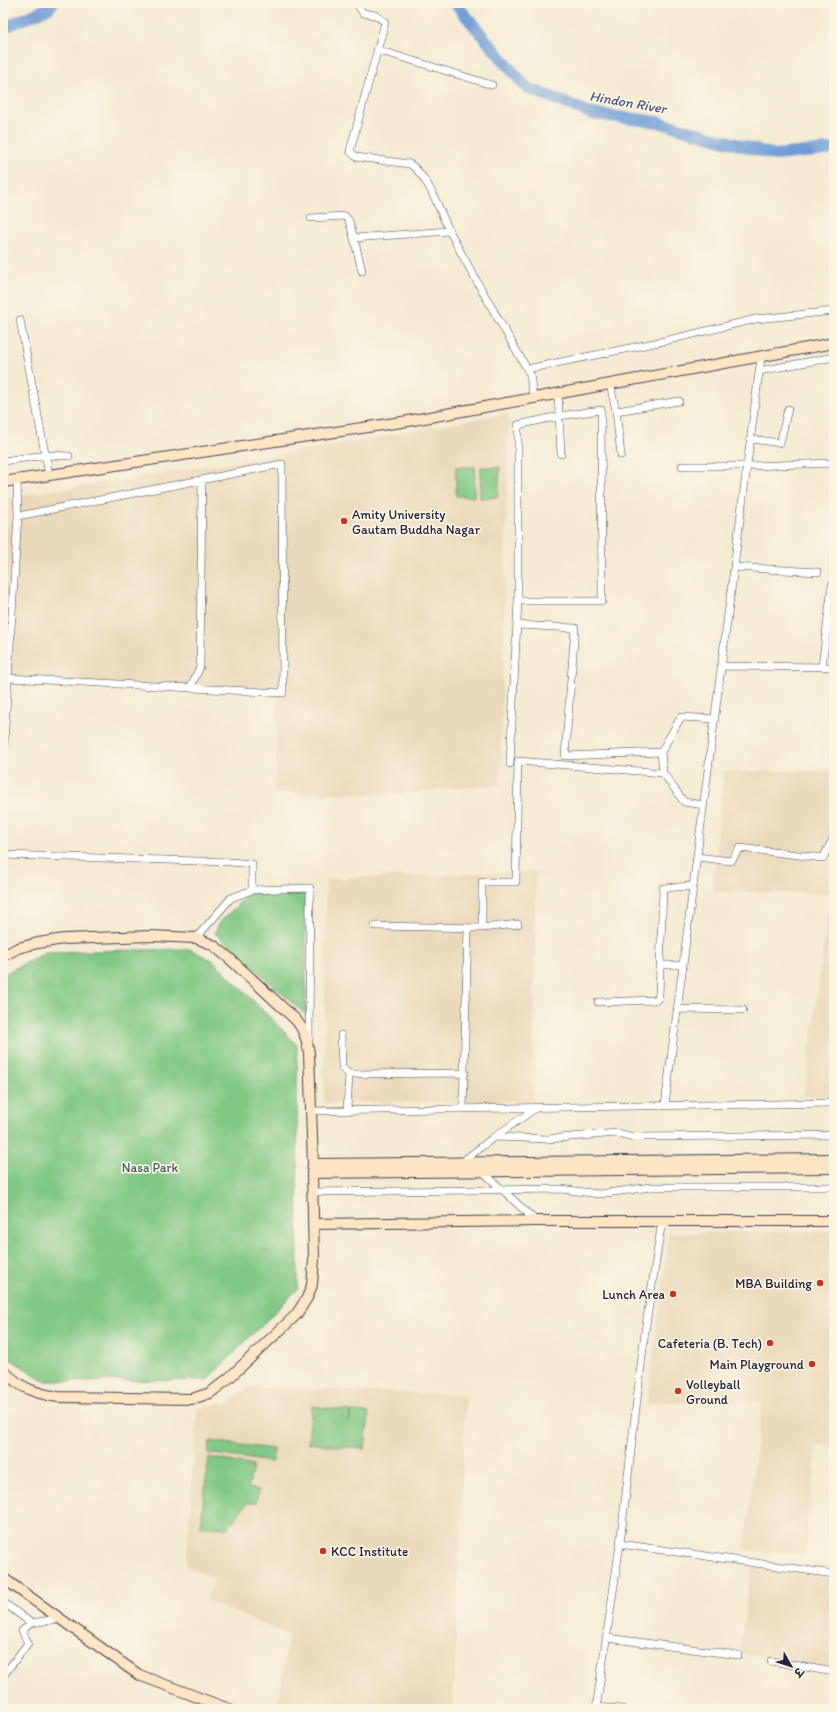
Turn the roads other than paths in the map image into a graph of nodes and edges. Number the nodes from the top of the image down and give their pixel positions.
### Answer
1 (356, 3) edge
2 (378, 50) junction
3 (492, 85) dead end
4 (311, 218) dead end
5 (449, 231) junction
6 (354, 238) junction
7 (362, 272) dead end
8 (834, 311) edge
9 (20, 320) dead end
10 (834, 344) edge
11 (761, 357) junction
12 (834, 357) edge
13 (527, 369) junction
14 (759, 371) junction
15 (610, 384) junction
16 (558, 393) junction
17 (533, 398) junction
18 (679, 401) dead end
19 (788, 409) dead end
20 (616, 411) junction
21 (559, 416) junction
22 (751, 439) junction
23 (561, 454) dead end
24 (46, 455) junction
25 (621, 455) dead end
26 (69, 456) dead end
27 (3, 461) edge
28 (834, 463) edge
29 (682, 466) dead end
30 (747, 466) junction
31 (49, 475) junction
32 (17, 480) junction
33 (202, 480) junction
34 (3, 482) edge
35 (18, 516) junction
36 (734, 567) junction
37 (818, 572) dead end
38 (832, 585) dead end
39 (518, 602) junction
40 (517, 625) junction
41 (722, 666) junction
42 (822, 667) junction
43 (834, 667) edge
44 (8, 678) junction
45 (190, 688) junction
46 (715, 719) junction
47 (661, 752) junction
48 (3, 759) edge
49 (510, 764) dead end
50 (663, 773) junction
51 (704, 805) junction
52 (834, 837) edge
53 (3, 855) edge
54 (697, 857) junction
55 (694, 886) junction
56 (252, 890) junction
57 (518, 924) dead end
58 (375, 926) dead end
59 (468, 928) junction
60 (482, 928) junction
61 (196, 938) junction
62 (3, 956) edge
63 (660, 965) junction
64 (683, 965) junction
65 (598, 1002) dead end
66 (678, 1009) junction
67 (743, 1010) dead end
68 (341, 1035) dead end
69 (310, 1053) junction
70 (465, 1073) junction
71 (349, 1074) junction
72 (834, 1103) edge
73 (665, 1105) junction
74 (537, 1108) junction
75 (463, 1109) junction
76 (346, 1110) junction
77 (311, 1111) junction
78 (834, 1135) edge
79 (494, 1137) junction
80 (834, 1159) edge
81 (462, 1162) junction
82 (313, 1168) junction
83 (834, 1168) edge
84 (482, 1171) junction
85 (834, 1187) edge
86 (503, 1190) junction
87 (312, 1192) junction
88 (536, 1221) junction
89 (662, 1221) junction
90 (834, 1221) edge
91 (313, 1224) junction
92 (3, 1370) edge
93 (620, 1544) junction
94 (834, 1574) edge
95 (3, 1578) edge
96 (3, 1602) edge
97 (60, 1619) junction
98 (31, 1624) junction
99 (607, 1638) junction
100 (738, 1655) dead end
101 (771, 1661) dead end
102 (834, 1672) edge
103 (3, 1676) edge
104 (207, 1705) edge
105 (596, 1708) edge
106 (229, 1709) edge
107 (622, 1709) edge

1 - 2 street
2 - 3 street
2 - 5 street
4 - 6 street
5 - 6 street
5 - 13 street
6 - 7 street
8 - 13 street
9 - 24 street
10 - 11 street
11 - 14 street
11 - 15 street
12 - 14 street
13 - 17 street
14 - 22 street
15 - 16 street
15 - 20 street
16 - 17 street
16 - 21 street
17 - 31 street
18 - 20 street
19 - 22 street
20 - 25 street
21 - 23 street
21 - 39 street
21 - 39 street
22 - 30 street
24 - 26 street
24 - 27 street
24 - 31 street
28 - 30 street
29 - 30 street
30 - 36 street
31 - 32 street
32 - 34 street
32 - 35 street
33 - 35 street
33 - 45 street
33 - 45 street
35 - 44 street
36 - 37 street
36 - 41 street
38 - 42 street
39 - 40 street
40 - 47 street
40 - 49 street
41 - 42 street
41 - 46 street
42 - 43 street
44 - 45 street
44 - 48 street
46 - 47 street
46 - 51 street
47 - 50 street
50 - 51 street
50 - 60 street
51 - 54 street
52 - 54 street
53 - 56 street
54 - 55 street
55 - 63 street
55 - 64 street
56 - 61 street
56 - 69 street
57 - 60 street
58 - 59 street
59 - 60 street
59 - 70 street
61 - 62 street
61 - 69 street
63 - 64 street
63 - 65 street
64 - 66 street
66 - 67 street
66 - 73 street
68 - 71 street
69 - 77 street
70 - 71 street
70 - 75 street
71 - 76 street
72 - 73 street
73 - 74 street
74 - 75 street
74 - 79 street
75 - 76 street
76 - 77 street
77 - 82 street
78 - 79 street
79 - 81 street
80 - 81 street
81 - 82 street
82 - 84 street
82 - 87 street
83 - 84 street
84 - 86 street
85 - 86 street
86 - 87 street
86 - 88 street
87 - 91 street
88 - 89 street
88 - 91 street
89 - 90 street
89 - 93 street
91 - 92 street
93 - 94 street
93 - 99 street
95 - 97 street
96 - 98 street
97 - 98 street
97 - 104 street
98 - 103 street
99 - 100 street
99 - 105 street
101 - 102 street
104 - 106 street
105 - 107 street

